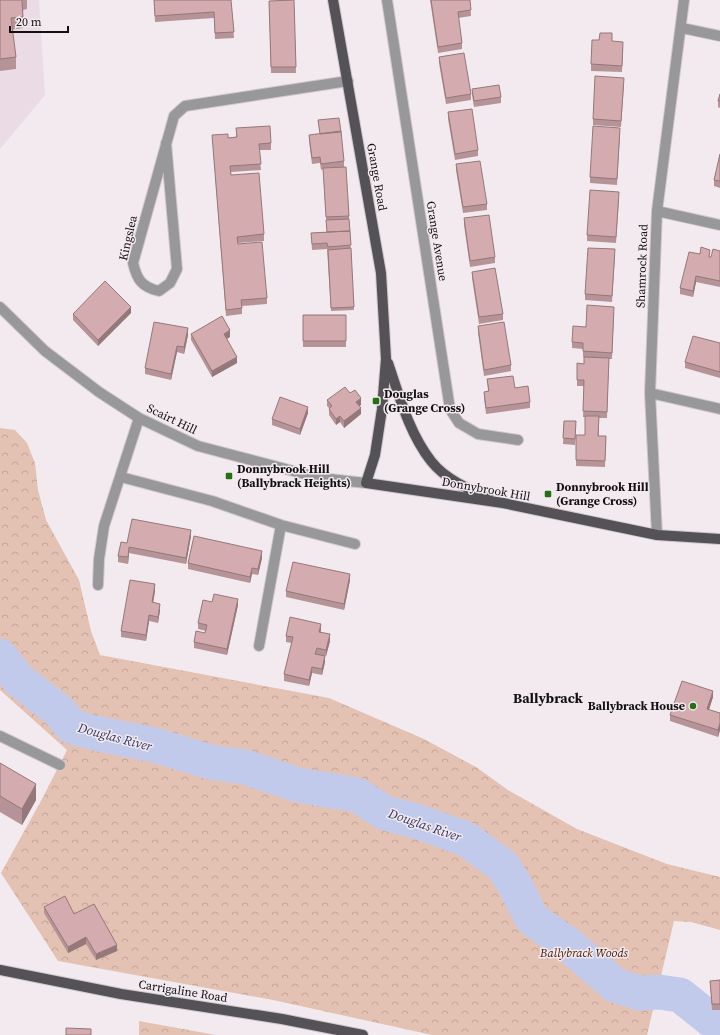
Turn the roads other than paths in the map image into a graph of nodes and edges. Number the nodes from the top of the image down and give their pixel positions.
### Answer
1 (333, 0) edge
2 (387, 0) edge
3 (684, 0) edge
4 (682, 28) junction
5 (720, 36) edge
6 (348, 82) junction
7 (166, 143) junction
8 (657, 211) junction
9 (720, 225) edge
10 (0, 307) edge
11 (386, 359) junction
12 (650, 393) junction
13 (720, 409) edge
14 (139, 418) junction
15 (518, 440) dead end
16 (120, 477) junction
17 (366, 483) junction
18 (503, 503) junction
19 (281, 525) junction
20 (657, 536) junction
21 (720, 539) edge
22 (354, 544) dead end
23 (98, 584) dead end
24 (259, 646) dead end
25 (0, 736) edge
26 (60, 765) dead end
27 (0, 970) edge
28 (363, 1035) edge

1 - 6 main road, Grange Road
2 - 15 street, Grange Avenue
3 - 4 street, Shamrock Road
4 - 5 street
4 - 8 street, Shamrock Road
6 - 7 street, Kingslea
6 - 11 main road, Grange Road
7 - 7 street, Kingslea
8 - 9 street
8 - 12 street, Shamrock Road
10 - 14 street, Scairt Hill
11 - 17 main road, Grange Road
11 - 18 main road, Grange Road
12 - 13 street
12 - 20 street, Shamrock Road
14 - 16 street
14 - 17 street, Scairt Hill
16 - 19 street
16 - 23 street
17 - 18 main road, Donnybrook Hill
18 - 20 main road, Donnybrook Hill
19 - 22 street
19 - 24 street
20 - 21 main road, Donnybrook Hill
25 - 26 street
27 - 28 main road, Carrigaline Road

